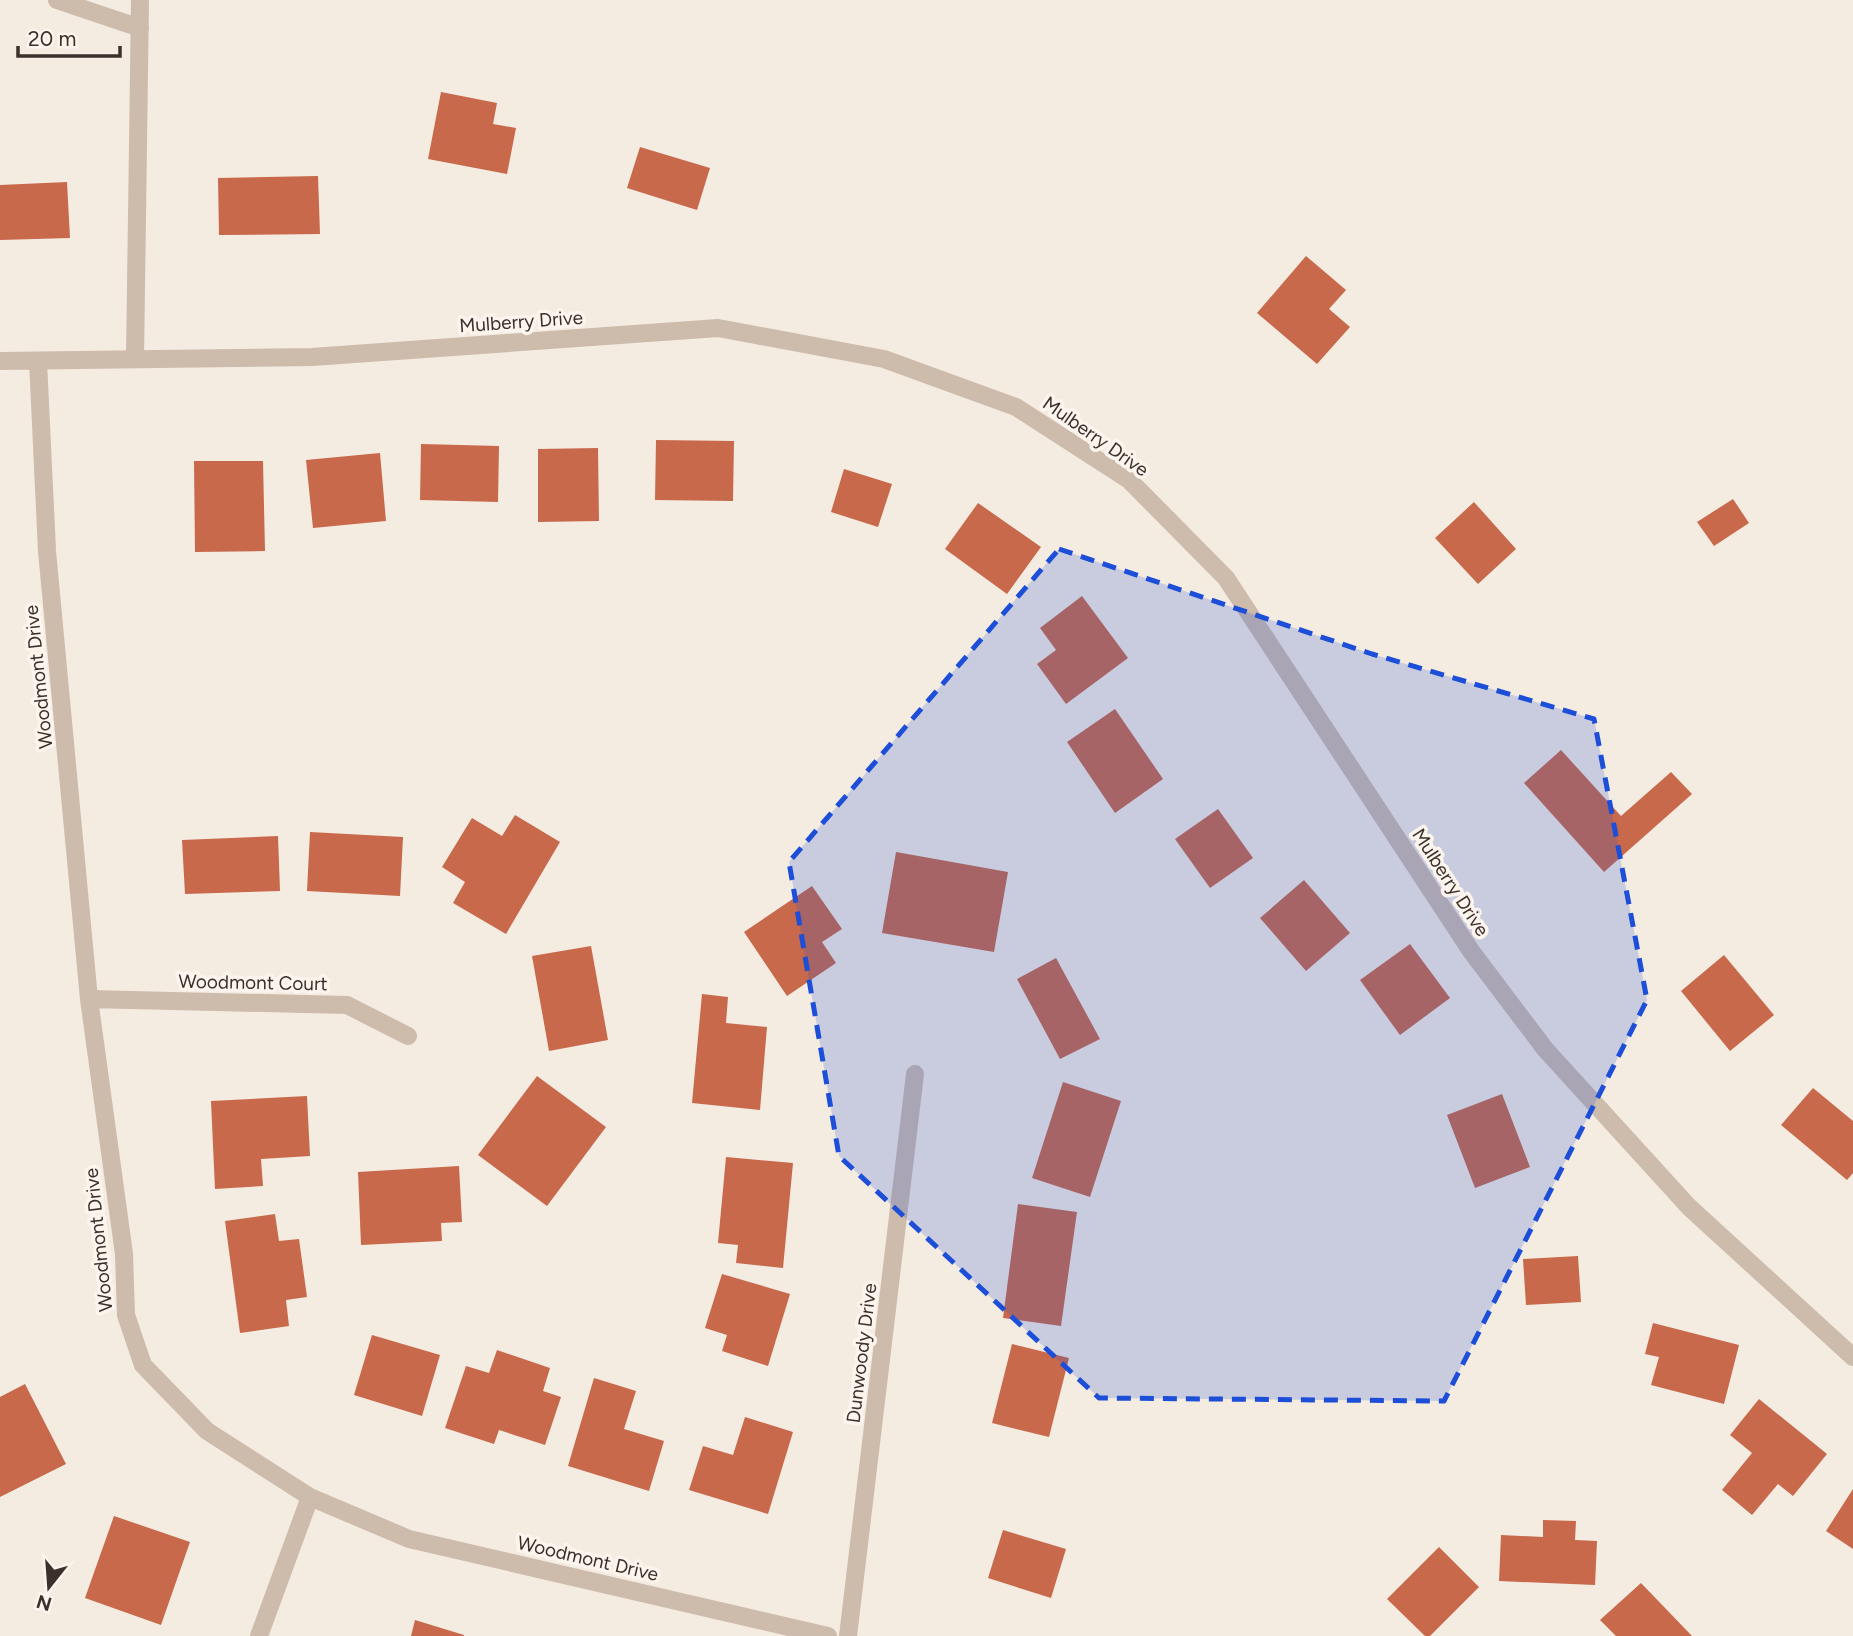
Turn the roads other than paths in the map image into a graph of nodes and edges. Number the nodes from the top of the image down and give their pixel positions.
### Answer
1 (57, 0) edge
2 (140, 0) edge
3 (140, 27) junction
4 (135, 359) junction
5 (0, 361) edge
6 (38, 361) junction
7 (89, 999) junction
8 (408, 1036) dead end
9 (915, 1074) dead end
10 (1853, 1357) edge
11 (310, 1497) junction
12 (259, 1636) edge
13 (828, 1636) edge
14 (848, 1636) edge

1 - 3 street
2 - 3 street
3 - 4 street
4 - 6 street, Mulberry Drive
4 - 10 street, Mulberry Drive
5 - 6 street, Mulberry Drive
6 - 7 street, Woodmont Drive
7 - 8 street, Woodmont Court
7 - 11 street, Woodmont Drive
9 - 14 street, Dunwoody Drive
11 - 12 street
11 - 13 street, Woodmont Drive

